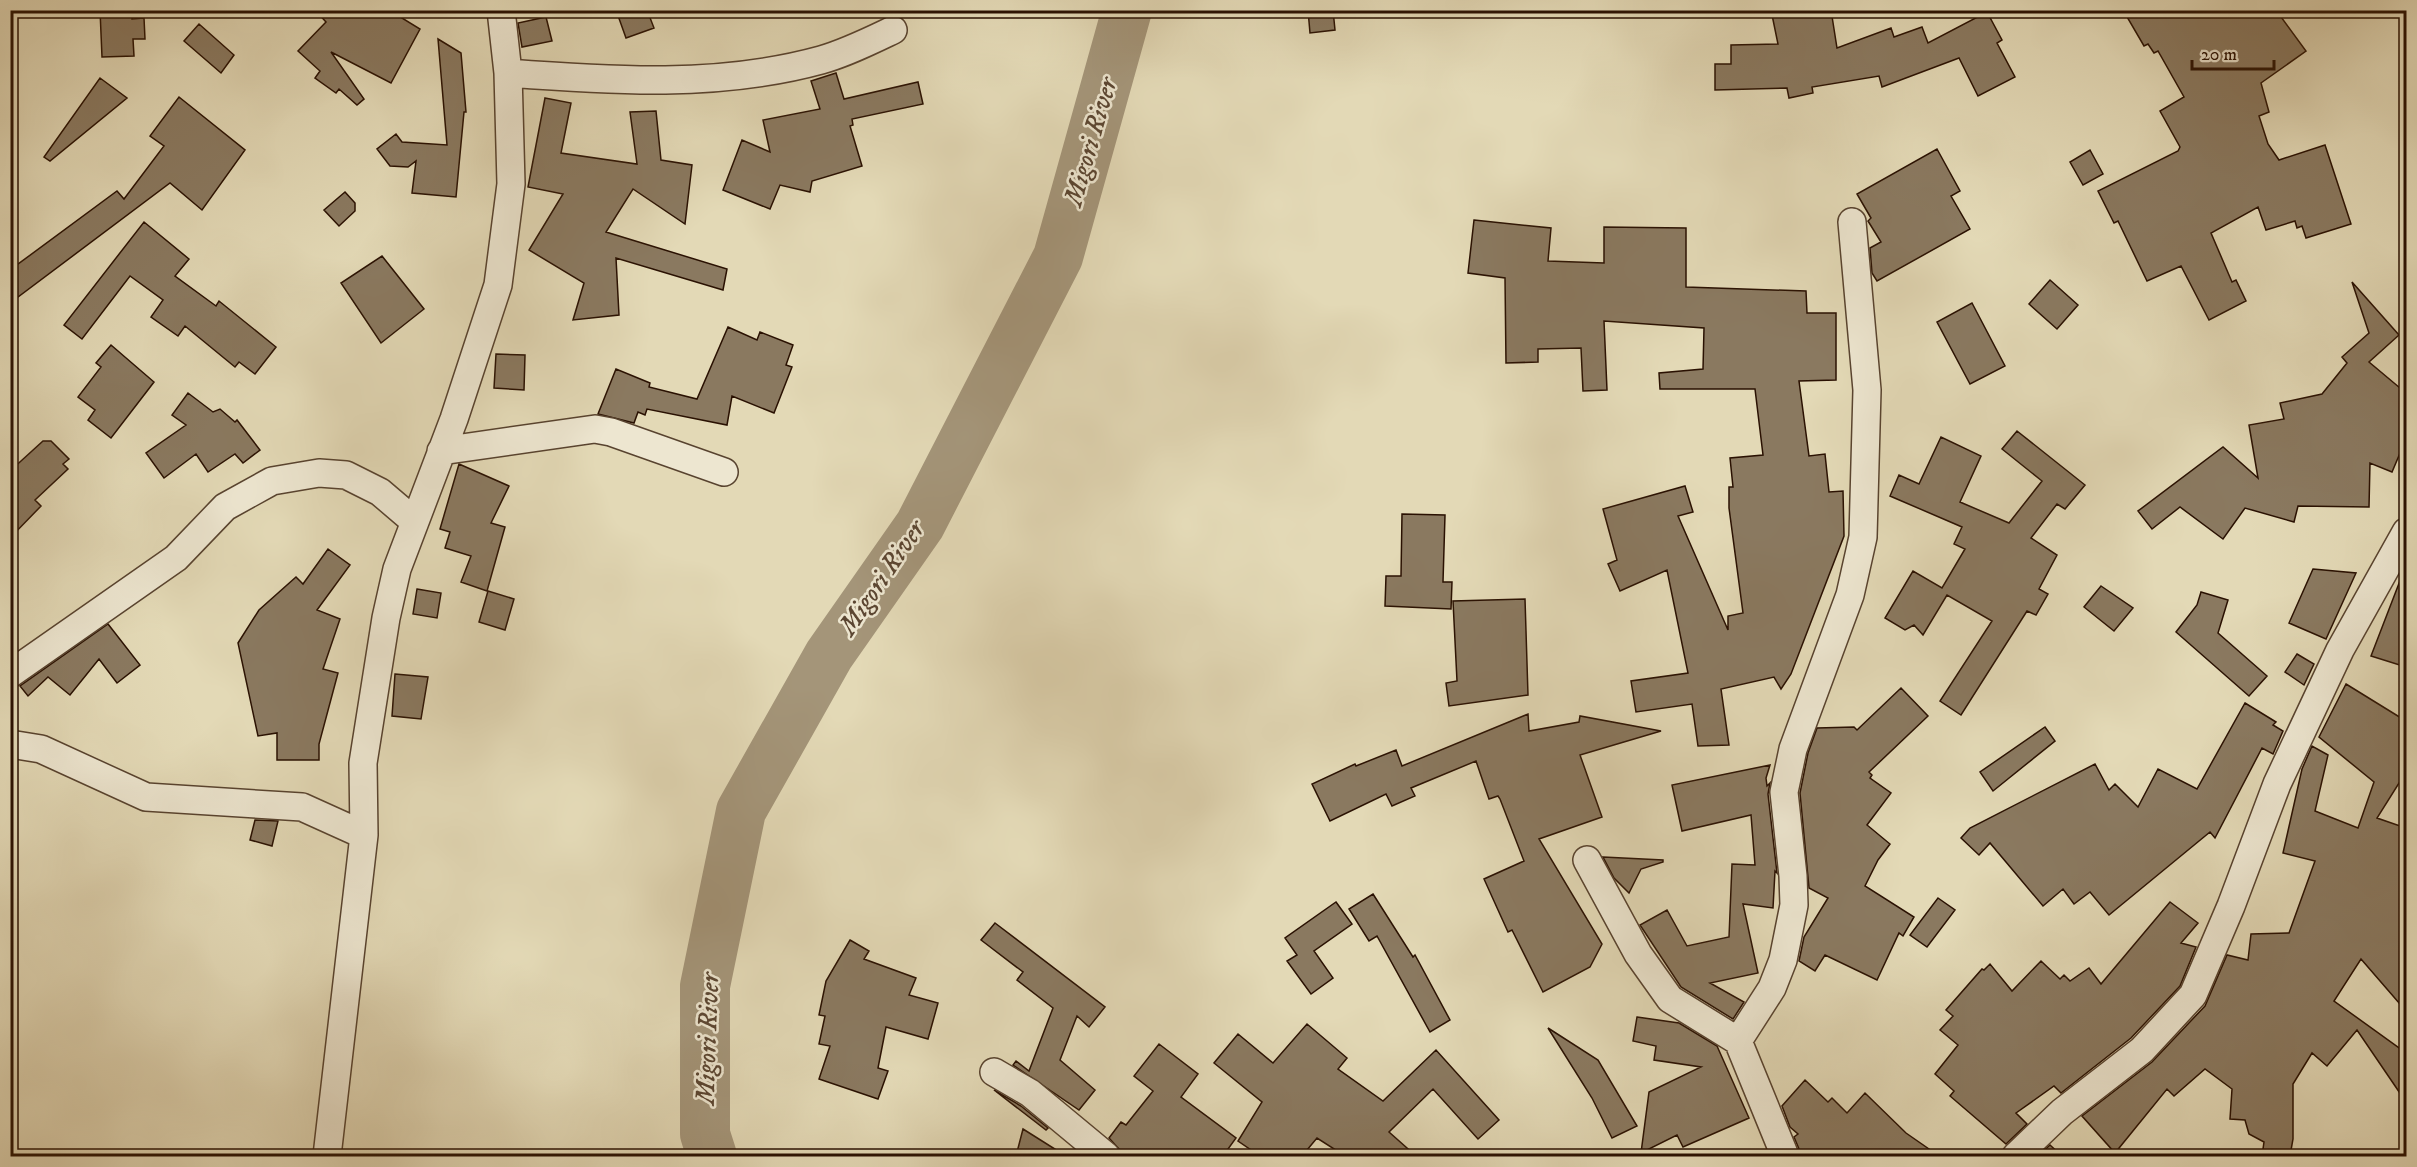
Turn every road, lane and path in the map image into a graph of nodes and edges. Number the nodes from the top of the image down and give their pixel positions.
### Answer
1 (501, 10) edge
2 (893, 30) dead end
3 (508, 73) junction
4 (1852, 222) dead end
5 (441, 451) junction
6 (724, 472) dead end
7 (414, 521) junction
8 (2406, 532) edge
9 (10, 674) edge
10 (10, 744) edge
11 (364, 835) junction
12 (1587, 860) dead end
13 (1738, 1041) junction
14 (994, 1072) dead end
15 (327, 1156) edge
16 (1106, 1156) edge
17 (1785, 1156) edge
18 (2016, 1156) edge

1 - 3 street
2 - 3 street
3 - 5 street
4 - 13 street
5 - 6 street
5 - 7 street
7 - 9 street
7 - 11 street
8 - 18 street
10 - 11 street
11 - 15 street
12 - 13 street
13 - 17 street
14 - 16 street

